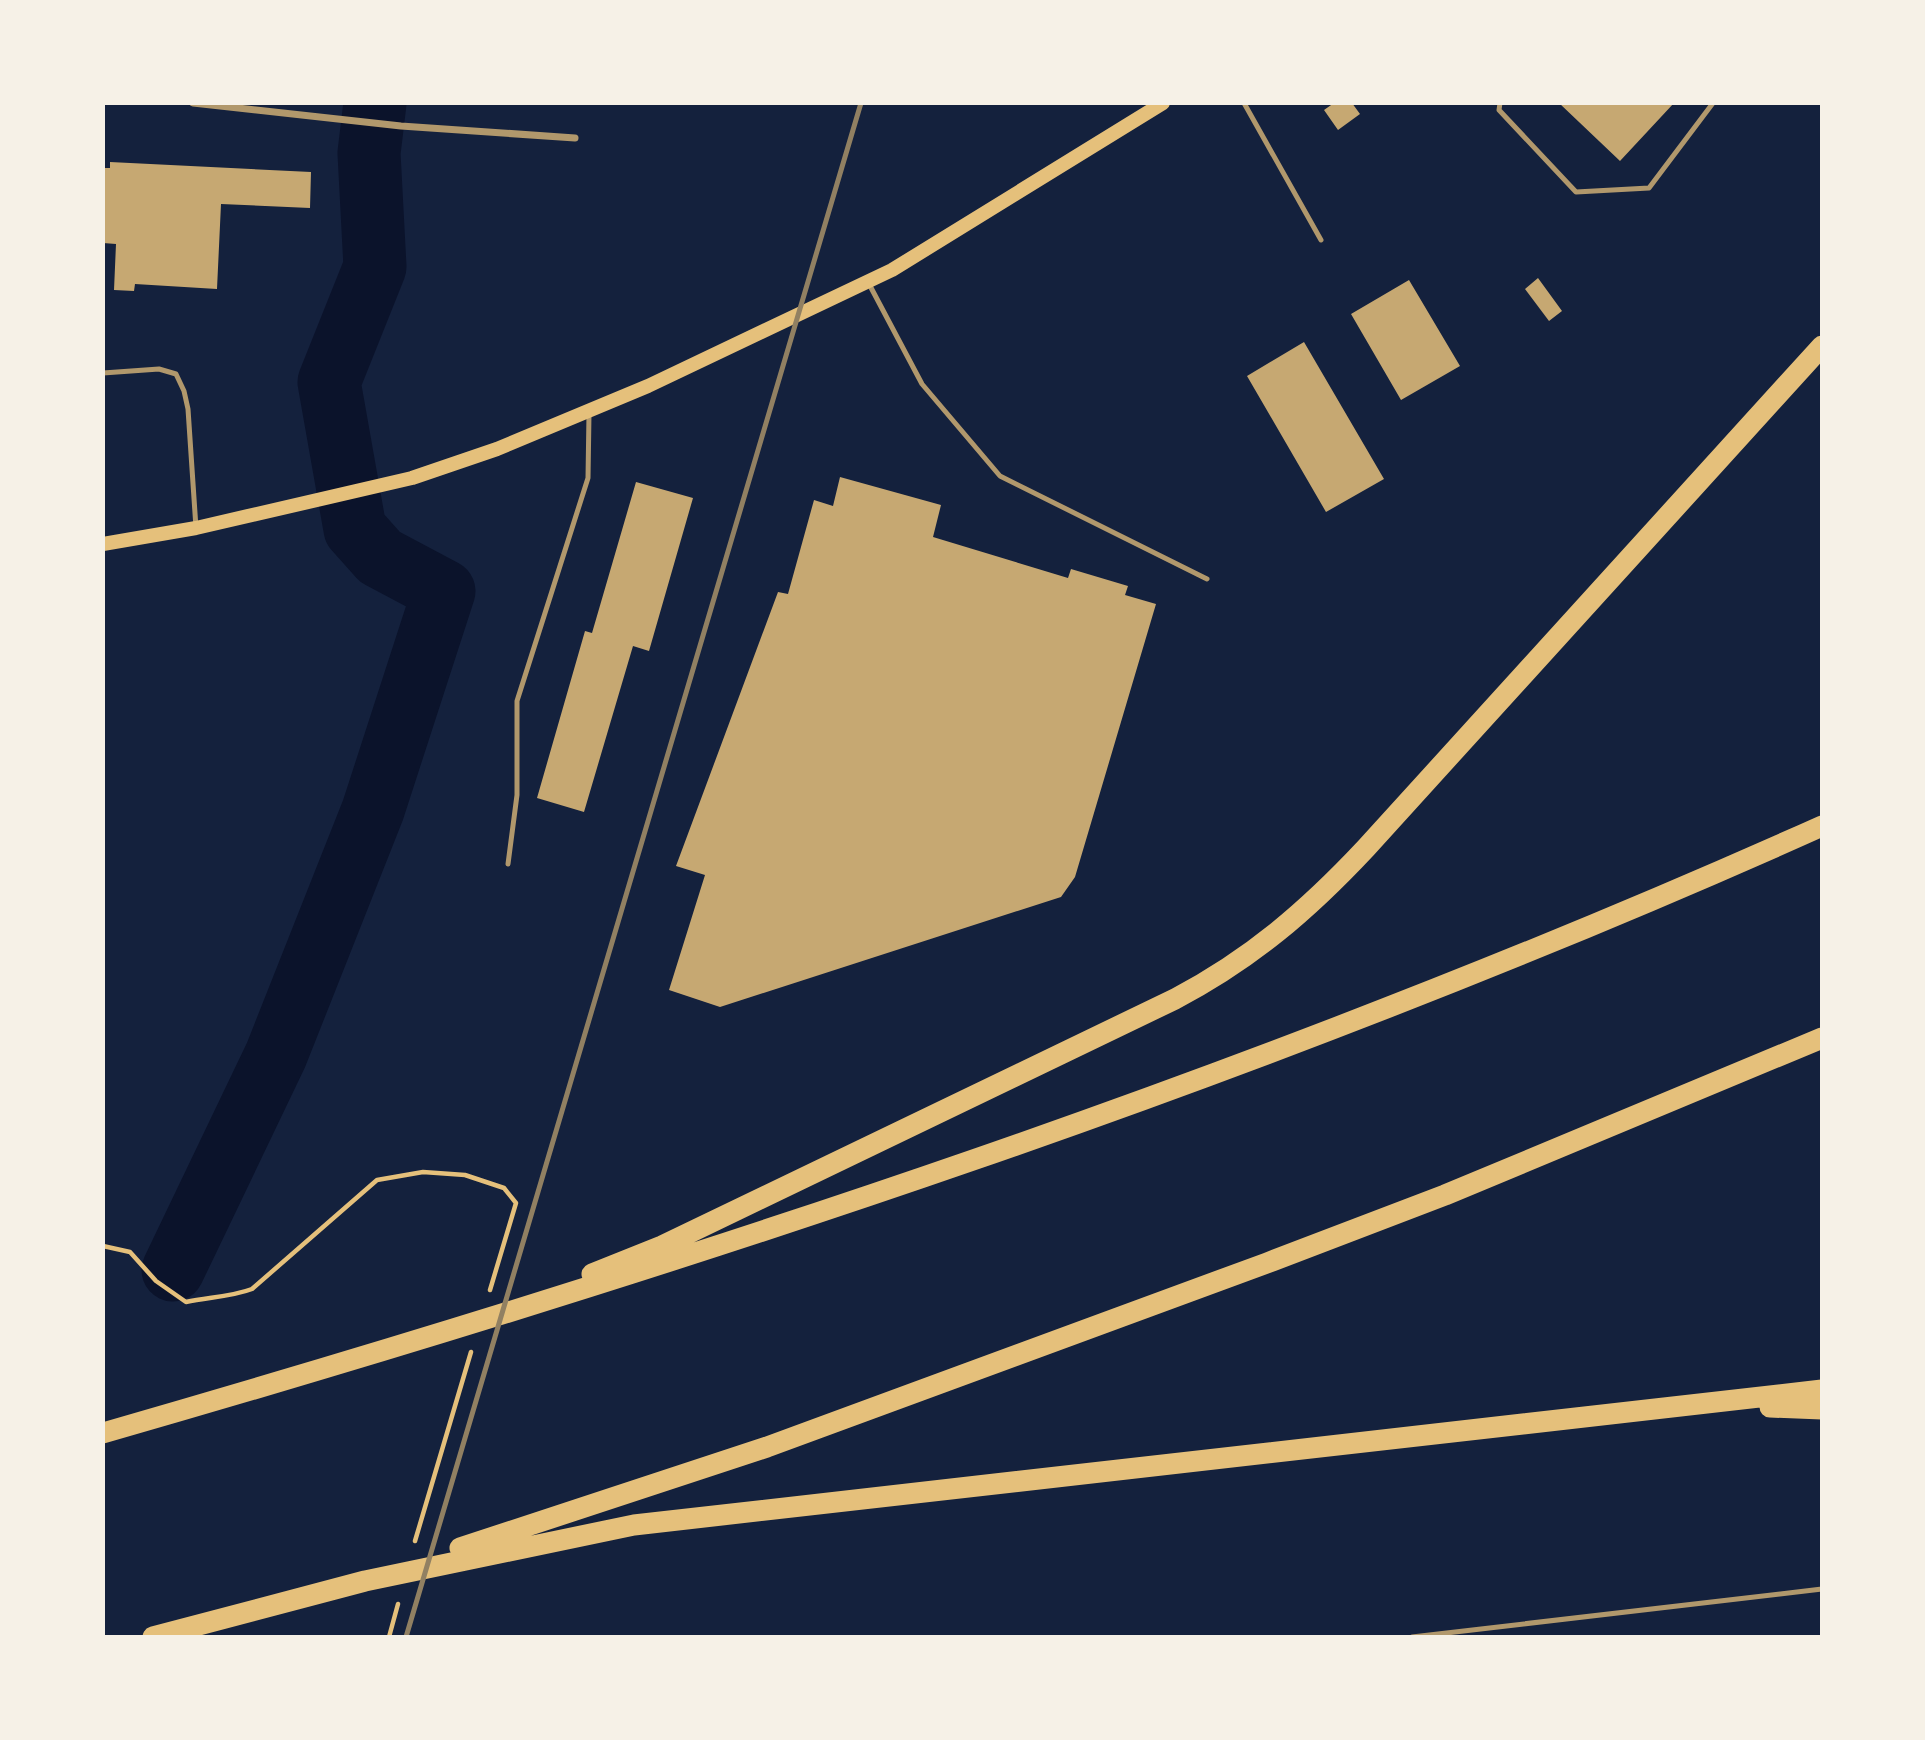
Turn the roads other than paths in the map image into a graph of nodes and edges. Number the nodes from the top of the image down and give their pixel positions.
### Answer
1 (193, 103) edge
2 (1163, 103) edge
3 (1244, 103) edge
4 (1500, 103) edge
5 (1713, 103) edge
6 (575, 138) dead end
7 (1321, 240) dead end
8 (868, 282) junction
9 (1818, 354) edge
10 (103, 373) edge
11 (589, 411) junction
12 (196, 528) junction
13 (103, 544) edge
14 (1207, 579) dead end
15 (1822, 826) edge
16 (508, 864) dead end
17 (1822, 1038) edge
18 (664, 1255) junction
19 (1822, 1390) edge
20 (1705, 1405) junction
21 (1822, 1409) edge
22 (103, 1433) edge
23 (365, 1581) junction
24 (1822, 1589) edge
25 (153, 1637) edge
26 (1412, 1637) edge

1 - 6 street
2 - 8 main road
3 - 7 lane
4 - 5 lane
8 - 11 main road
8 - 14 lane
9 - 18 highway
10 - 12 lane
11 - 12 main road
11 - 16 lane
12 - 13 main road
15 - 18 highway
17 - 23 highway
18 - 22 highway
19 - 20 highway
20 - 21 highway
20 - 23 highway
23 - 25 highway
24 - 26 lane

